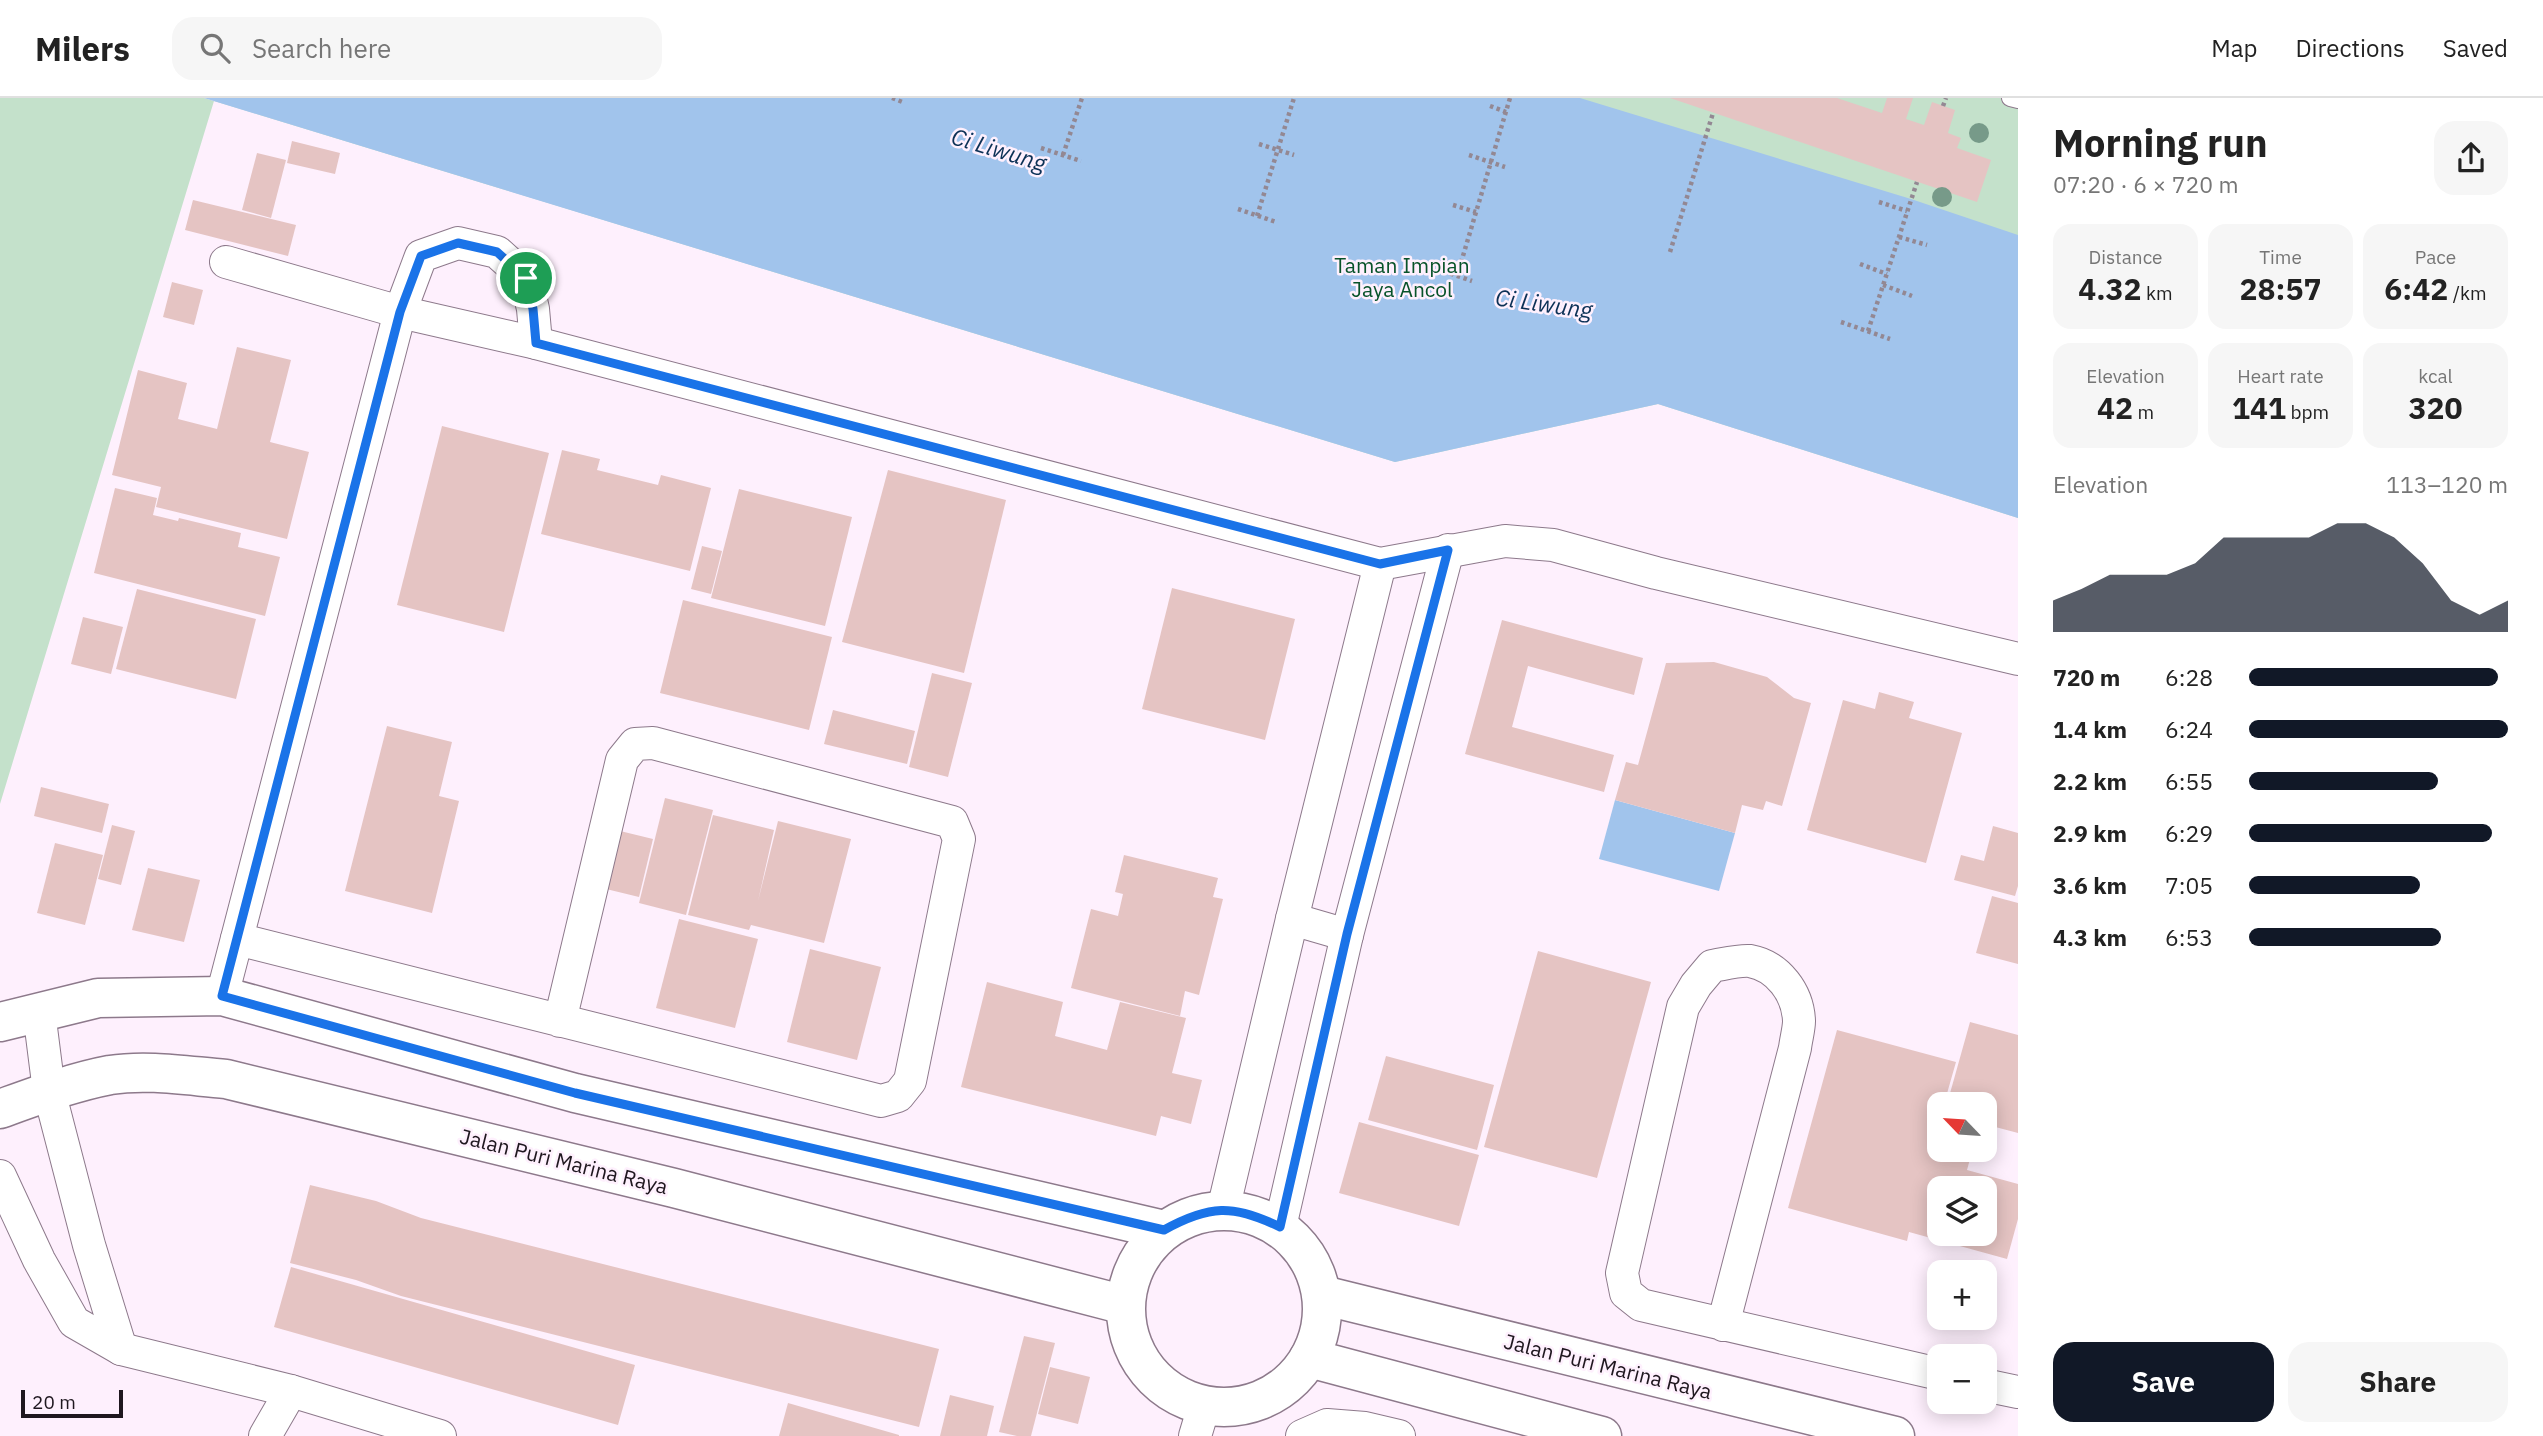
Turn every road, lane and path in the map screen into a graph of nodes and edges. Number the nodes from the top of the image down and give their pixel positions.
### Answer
1 (892, 98) edge
2 (1082, 98) edge
3 (1293, 98) edge
4 (1510, 98) edge
5 (1945, 98) edge
6 (2010, 98) edge
7 (2018, 100) edge
8 (905, 103) dead end
9 (1490, 106) dead end
10 (1943, 106) dead end
11 (1506, 112) junction
12 (1713, 113) dead end
13 (1259, 144) dead end
14 (1041, 148) dead end
15 (1278, 150) junction
16 (1063, 155) junction
17 (1294, 155) dead end
18 (1469, 155) dead end
19 (1081, 161) dead end
20 (1491, 162) junction
21 (1505, 167) dead end
22 (1917, 182) dead end
23 (1879, 202) dead end
24 (1453, 205) dead end
25 (1238, 209) dead end
26 (1908, 211) junction
27 (1476, 212) junction
28 (1257, 216) junction
29 (1276, 222) dead end
30 (1899, 237) junction
31 (1927, 245) dead end
32 (1670, 252) dead end
33 (226, 262) dead end
34 (1860, 264) dead end
35 (1437, 269) dead end
36 (1887, 274) junction
37 (1457, 276) junction
38 (1472, 281) dead end
39 (1883, 285) junction
40 (1912, 296) dead end
41 (400, 312) junction
42 (1841, 322) dead end
43 (1868, 331) junction
44 (1890, 339) dead end
45 (536, 343) junction
46 (1448, 550) junction
47 (1380, 564) junction
48 (2018, 659) edge
49 (1292, 919) junction
50 (1347, 934) junction
51 (237, 939) junction
52 (222, 996) junction
53 (38, 1013) junction
54 (560, 1021) junction
55 (0, 1022) edge
56 (50, 1091) junction
57 (0, 1109) edge
58 (0, 1176) edge
59 (1223, 1210) junction
60 (1280, 1227) junction
61 (1164, 1230) junction
62 (1322, 1295) junction
63 (1125, 1305) junction
64 (1723, 1325) junction
65 (121, 1349) junction
66 (1309, 1359) junction
67 (1927, 1371) edge
68 (1997, 1388) edge
69 (291, 1391) junction
70 (2018, 1392) edge
71 (1200, 1421) edge
72 (265, 1436) edge
73 (440, 1436) edge
74 (1302, 1436) edge
75 (1399, 1436) edge
76 (1602, 1436) edge
77 (1895, 1436) edge

1 - 8 path
2 - 16 path
3 - 15 path
4 - 11 path
5 - 10 path
6 - 7 lane
9 - 11 path
11 - 20 path
12 - 32 path
13 - 15 path
14 - 16 path
15 - 17 path
15 - 28 path
16 - 19 path
18 - 20 path
20 - 21 path
20 - 27 path
22 - 26 path
23 - 26 path
24 - 27 path
25 - 28 path
26 - 30 path
27 - 37 path
28 - 29 path
30 - 31 path
30 - 36 path
33 - 41 street
34 - 36 path
35 - 37 path
36 - 39 path
37 - 38 path
39 - 40 path
39 - 43 path
41 - 45 street
41 - 45 street
41 - 51 street
42 - 43 path
43 - 44 path
45 - 47 street
46 - 47 street
46 - 48 street
46 - 50 street
47 - 49 street
49 - 50 street
49 - 59 street
50 - 60 street
51 - 52 street
51 - 54 street
52 - 53 street
52 - 61 street
53 - 55 street
53 - 56 street
54 - 54 street
56 - 57 street, Jalan Puri Marina Raya
56 - 63 street, Jalan Puri Marina Raya
56 - 65 street
58 - 65 street
59 - 60 street
59 - 61 street
60 - 62 street
61 - 63 street
62 - 66 street
62 - 77 street, Jalan Puri Marina Raya
63 - 71 street
64 - 64 street
64 - 67 street
65 - 69 street
66 - 71 street
66 - 76 street
68 - 70 street
69 - 72 street
69 - 73 street
74 - 75 street

